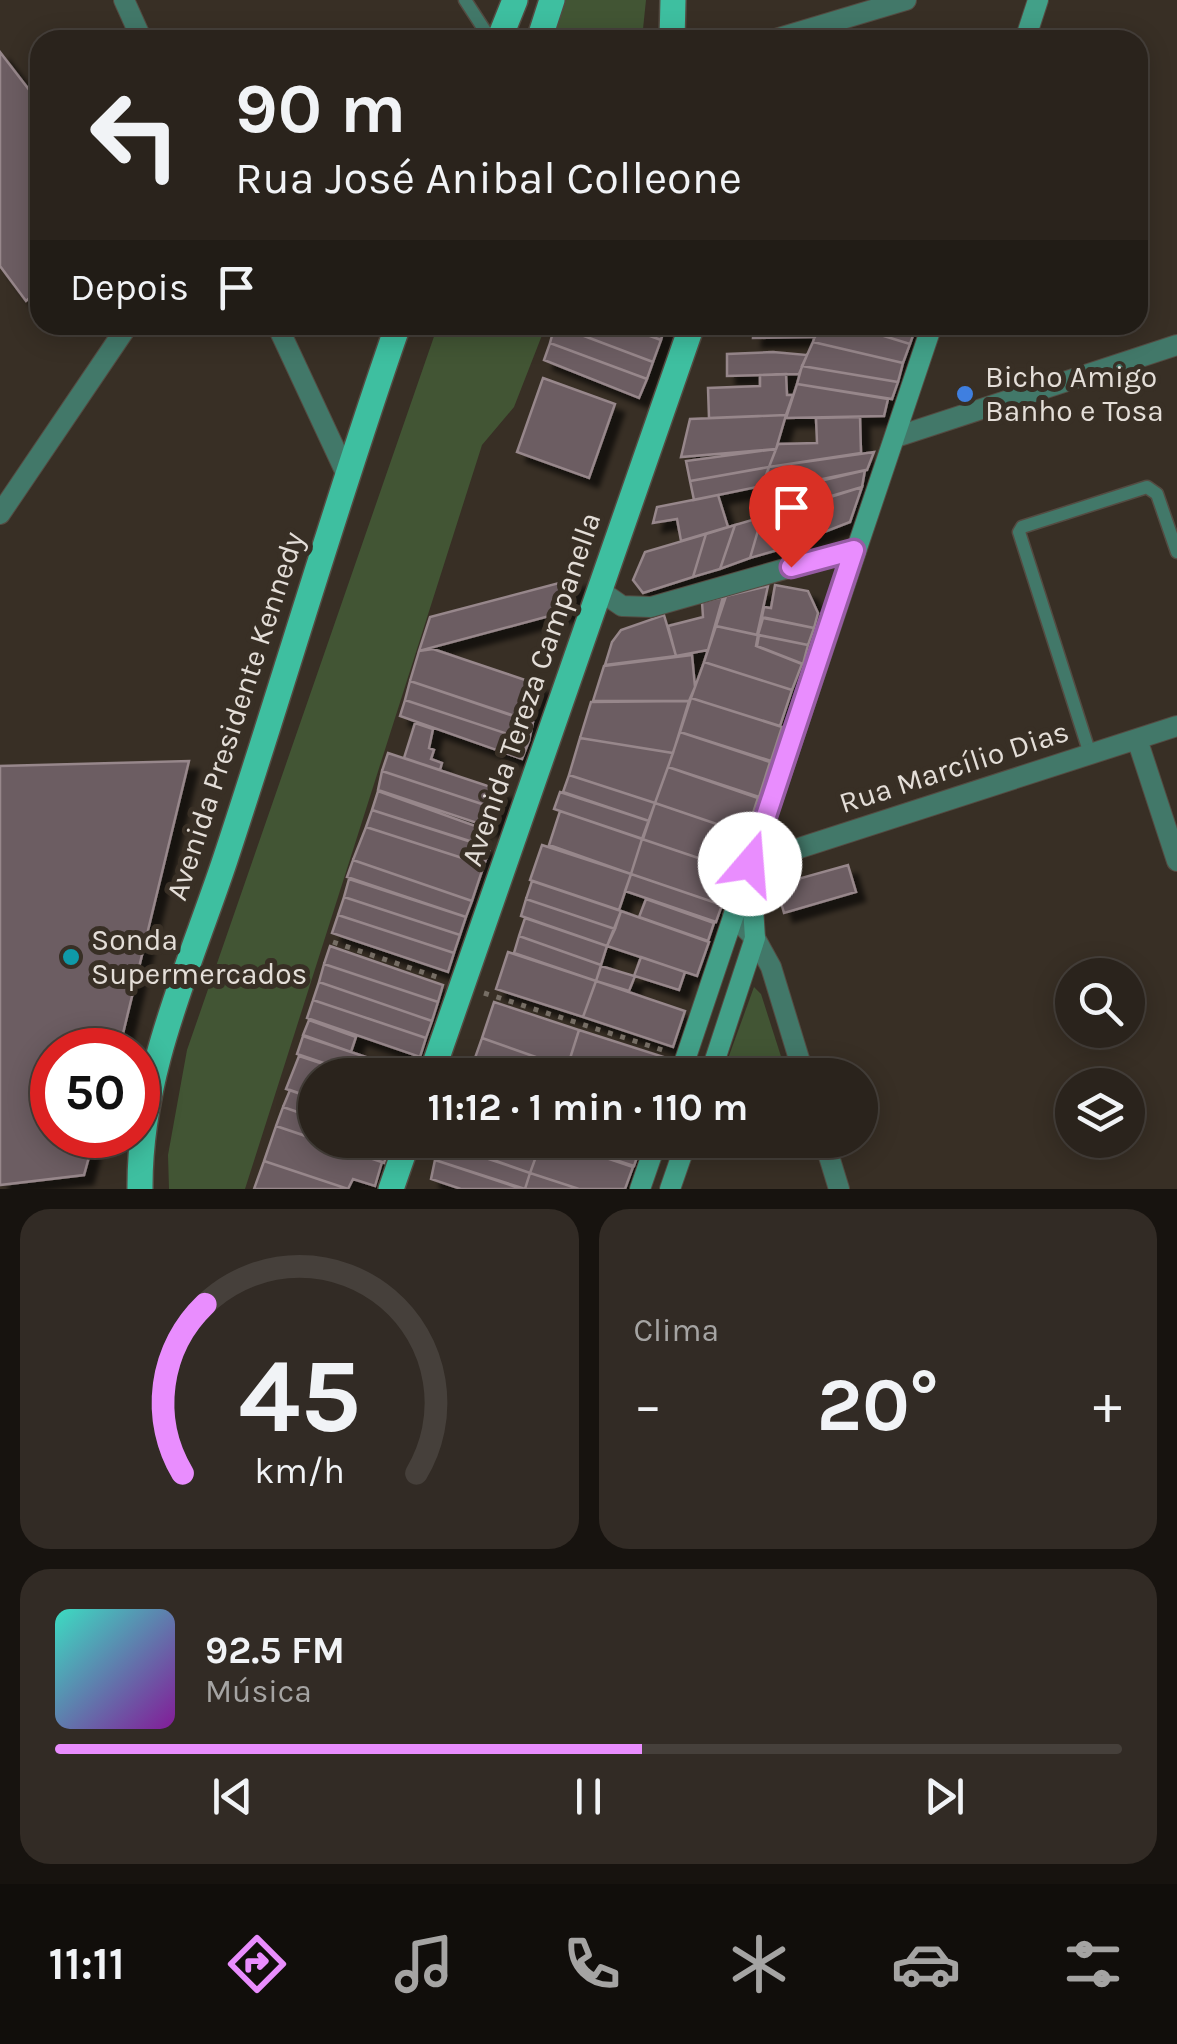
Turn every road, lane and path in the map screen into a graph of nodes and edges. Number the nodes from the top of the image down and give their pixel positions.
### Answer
1 (124, 0) edge
2 (465, 0) edge
3 (515, 0) edge
4 (552, 0) edge
5 (673, 0) edge
6 (906, 0) edge
7 (1038, 0) edge
8 (138, 30) edge
9 (484, 30) edge
10 (503, 30) edge
11 (542, 30) edge
12 (672, 30) edge
13 (806, 30) edge
14 (1028, 30) edge
15 (121, 335) edge
16 (282, 335) edge
17 (394, 335) edge
18 (689, 335) edge
19 (929, 335) edge
20 (1177, 345) edge
21 (896, 438) junction
22 (346, 472) junction
23 (0, 514) edge
24 (854, 550) junction
25 (1177, 552) edge
26 (600, 590) junction
27 (1177, 726) edge
28 (1137, 739) junction
29 (1090, 754) junction
30 (1177, 862) edge
31 (750, 864) junction
32 (733, 916) junction
33 (755, 938) junction
34 (333, 942) dead end
35 (462, 986) junction
36 (437, 1058) edge
37 (661, 1058) edge
38 (686, 1058) edge
39 (716, 1058) edge
40 (799, 1058) edge
41 (402, 1158) edge
42 (651, 1158) edge
43 (681, 1158) edge
44 (830, 1158) edge
45 (140, 1189) edge
46 (392, 1189) edge
47 (640, 1189) edge
48 (670, 1189) edge
49 (839, 1189) edge

1 - 8 street
2 - 9 lane
3 - 10 main road
4 - 11 main road
5 - 12 main road
6 - 13 street
7 - 14 main road
15 - 23 street
16 - 22 street
17 - 22 main road, Avenida Presidente Kennedy
18 - 26 main road, Avenida Tereza Campanella
19 - 21 main road
20 - 21 street
21 - 24 main road
22 - 45 main road, Avenida Presidente Kennedy
24 - 26 street
24 - 31 main road
25 - 29 lane
26 - 35 main road, Avenida Tereza Campanella
27 - 28 street, Rua Marcílio Dias
28 - 29 street, Rua Marcílio Dias
28 - 30 street
29 - 31 street, Rua Marcílio Dias
31 - 32 main road
31 - 33 main road
32 - 33 street
32 - 38 main road
33 - 39 main road
33 - 40 street
34 - 35 path
35 - 36 main road, Avenida Tereza Campanella
35 - 37 path
41 - 46 main road
42 - 47 main road
43 - 48 main road
44 - 49 street

